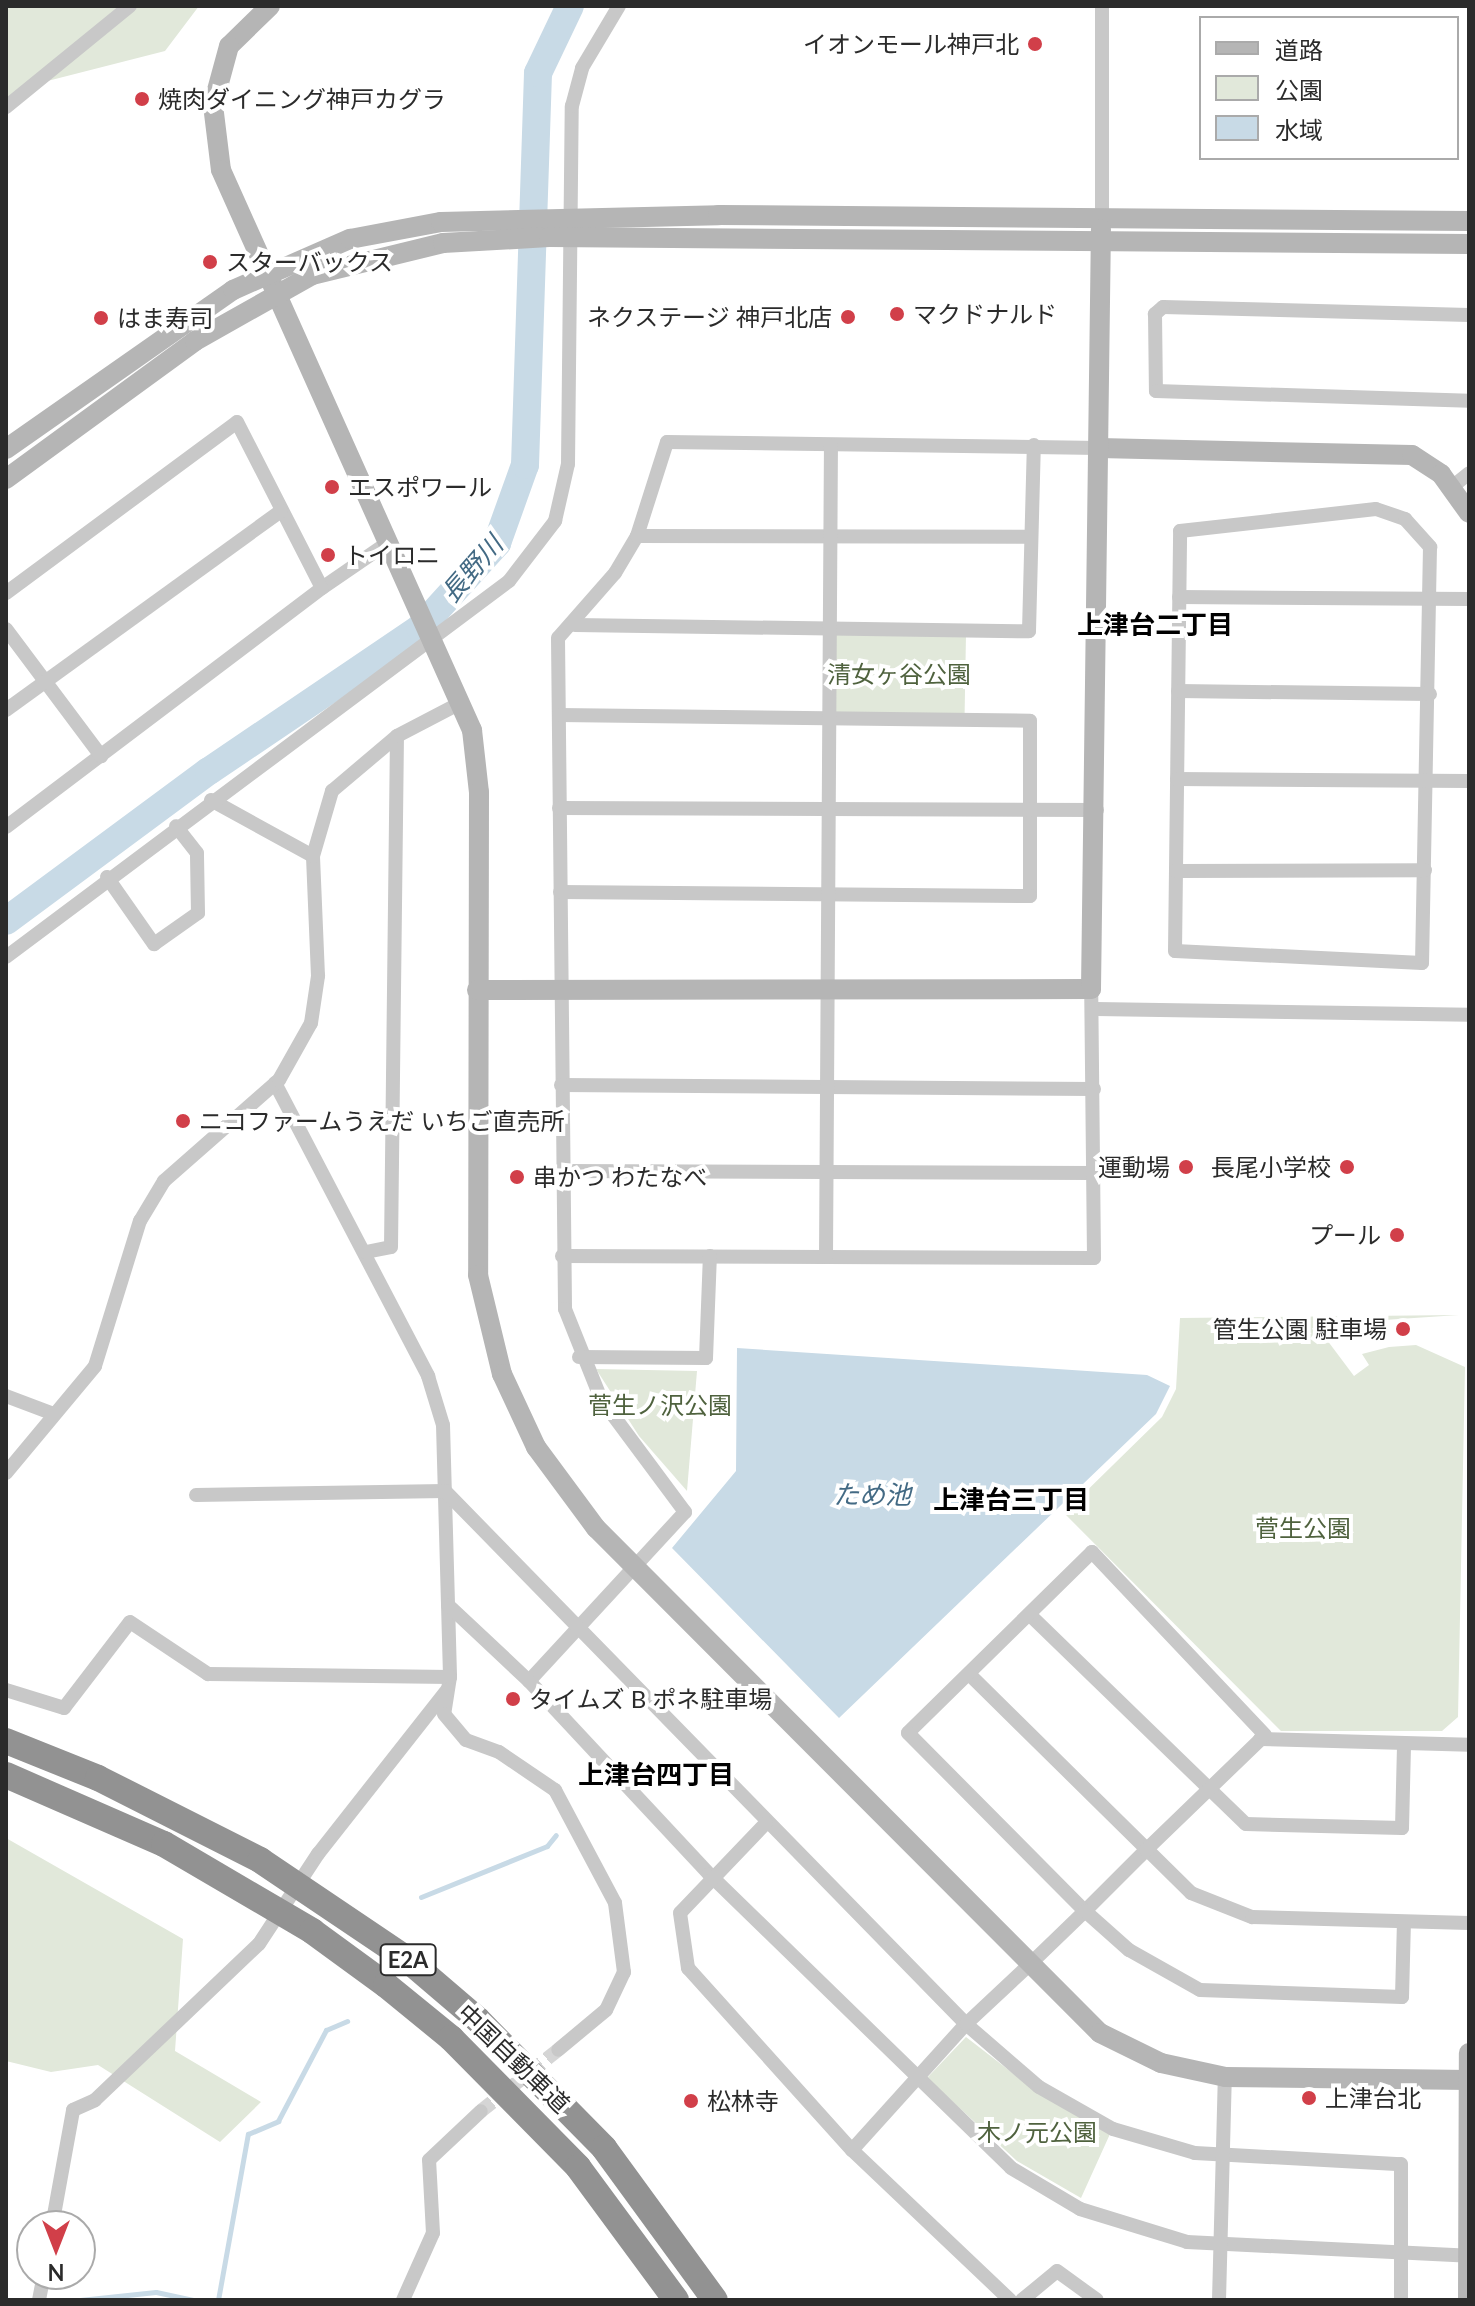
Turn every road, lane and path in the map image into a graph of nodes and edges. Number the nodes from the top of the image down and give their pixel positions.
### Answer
1 (130, 6) edge
2 (270, 6) edge
3 (619, 6) edge
4 (1102, 6) edge
5 (6, 107) edge
6 (1102, 221) junction
7 (1469, 221) edge
8 (442, 233) junction
9 (1101, 243) junction
10 (1469, 244) edge
11 (266, 274) junction
12 (276, 296) junction
13 (1469, 315) edge
14 (1469, 401) edge
15 (831, 445) junction
16 (1034, 445) junction
17 (1099, 448) junction
18 (6, 449) edge
19 (1469, 473) edge
20 (6, 479) edge
21 (1452, 487) junction
22 (281, 511) junction
23 (1469, 513) edge
24 (637, 536) junction
25 (831, 537) junction
26 (1031, 537) junction
27 (389, 542) junction
28 (322, 588) junction
29 (6, 593) edge
30 (1179, 597) junction
31 (1469, 599) edge
32 (1432, 601) junction
33 (575, 625) junction
34 (6, 629) edge
35 (830, 629) junction
36 (46, 680) junction
37 (1178, 691) junction
38 (1430, 694) junction
39 (460, 696) junction
40 (6, 710) edge
41 (559, 715) junction
42 (829, 718) junction
43 (397, 736) junction
44 (101, 756) junction
45 (1177, 779) junction
46 (1427, 781) junction
47 (1469, 781) edge
48 (211, 800) junction
49 (559, 808) junction
50 (829, 809) junction
51 (1030, 810) junction
52 (1097, 810) junction
53 (176, 826) junction
54 (6, 827) edge
55 (313, 856) junction
56 (1425, 870) junction
57 (1176, 871) junction
58 (107, 877) junction
59 (560, 892) junction
60 (828, 894) junction
61 (6, 957) edge
62 (477, 990) junction
63 (560, 991) junction
64 (827, 992) junction
65 (1094, 999) junction
66 (1469, 1015) edge
67 (275, 1083) junction
68 (561, 1085) junction
69 (827, 1088) junction
70 (1094, 1089) junction
71 (561, 1171) junction
72 (826, 1171) junction
73 (1095, 1173) junction
74 (366, 1252) junction
75 (562, 1256) junction
76 (710, 1256) junction
77 (826, 1257) junction
78 (579, 1357) junction
79 (6, 1396) edge
80 (54, 1414) junction
81 (6, 1473) edge
82 (445, 1491) junction
83 (196, 1495) dead end
84 (633, 1565) junction
85 (448, 1605) junction
86 (1031, 1616) junction
87 (577, 1626) junction
88 (969, 1674) junction
89 (529, 1681) junction
90 (450, 1682) junction
91 (6, 1690) edge
92 (1260, 1739) junction
93 (6, 1741) edge
94 (1469, 1745) edge
95 (1404, 1746) junction
96 (6, 1775) edge
97 (1207, 1791) junction
98 (766, 1823) junction
99 (1146, 1850) junction
100 (709, 1874) junction
101 (1085, 1911) junction
102 (1404, 1922) junction
103 (1469, 1923) edge
104 (1027, 1967) junction
105 (966, 2024) junction
106 (558, 2050) tunnel mouth
107 (1469, 2053) edge
108 (1225, 2077) junction
109 (916, 2080) junction
110 (1469, 2080) edge
111 (481, 2111) tunnel mouth
112 (852, 2150) junction
113 (1218, 2157) junction
114 (55, 2210) edge
115 (1218, 2245) junction
116 (1401, 2253) junction
117 (1468, 2256) edge
118 (403, 2300) edge
119 (676, 2300) edge
120 (715, 2300) edge
121 (1010, 2300) edge
122 (1022, 2300) edge
123 (1097, 2300) edge
124 (1219, 2300) edge
125 (1401, 2300) edge
126 (1468, 2300) edge

1 - 5 street
2 - 11 street
3 - 48 street
4 - 6 street
6 - 7 street
6 - 8 street
6 - 9 street
8 - 9 street
8 - 11 street
8 - 12 street
9 - 10 street
9 - 17 street
11 - 12 street
11 - 18 street
12 - 20 street
12 - 27 street
13 - 14 street
15 - 16 street
15 - 24 street
15 - 25 street
16 - 17 street
16 - 26 street
17 - 21 street
17 - 52 street
19 - 21 street
21 - 23 street
22 - 28 street
22 - 29 street
22 - 36 street
24 - 25 street
24 - 33 street
25 - 26 street
25 - 35 street
26 - 35 street
27 - 28 street
27 - 39 street
28 - 44 street
30 - 32 street
30 - 32 street
30 - 37 street
31 - 32 street
32 - 38 street
33 - 35 street
33 - 41 street
34 - 36 street
35 - 42 street
36 - 40 street
36 - 44 street
37 - 38 street
37 - 45 street
38 - 46 street
39 - 43 street
39 - 62 street
41 - 42 street
41 - 49 street
42 - 50 street
42 - 51 street
43 - 55 street
43 - 74 street
44 - 54 street
45 - 46 street
45 - 57 street
46 - 47 street
46 - 56 street
48 - 53 street
48 - 55 street
49 - 50 street
49 - 59 street
50 - 51 street
50 - 60 street
51 - 52 street
51 - 60 street
52 - 65 street
53 - 58 street
53 - 58 street
55 - 67 street
56 - 57 street
56 - 57 street
58 - 61 street
59 - 60 street
59 - 63 street
60 - 64 street
62 - 63 street
62 - 84 street
63 - 64 street
63 - 68 street
64 - 65 street
64 - 69 street
65 - 66 street
65 - 70 street
67 - 74 street
67 - 80 street
68 - 69 street
68 - 71 street
69 - 70 street
69 - 72 street
70 - 73 street
71 - 72 street
71 - 75 street
72 - 73 street
72 - 77 street
73 - 77 street
74 - 82 street
75 - 76 street
75 - 78 street
76 - 77 street
76 - 78 street
78 - 84 street
79 - 80 street
80 - 81 street
82 - 83 street
82 - 85 street
82 - 87 street
84 - 87 street
84 - 104 street
85 - 89 street
85 - 90 street
86 - 88 street
86 - 92 street
86 - 97 street
87 - 89 street
87 - 98 street
88 - 99 street
88 - 101 street
89 - 100 street
90 - 91 street
90 - 106 street
90 - 114 street
92 - 95 street
92 - 97 street
93 - 120 highway, 中国自動車道 / E2A
94 - 95 street
95 - 97 street
96 - 119 highway, 中国自動車道 / E2A
97 - 99 street
98 - 100 street
98 - 105 street
99 - 101 street
99 - 102 street
100 - 109 street
100 - 112 street
101 - 102 street
101 - 104 street
102 - 103 street
104 - 105 street
104 - 108 street
105 - 109 street
105 - 113 street
107 - 110 street
108 - 110 street
108 - 113 street
109 - 112 street
109 - 115 street
110 - 117 street
111 - 118 street
112 - 121 street
113 - 115 street
113 - 116 street
115 - 116 street
115 - 124 street
116 - 117 street
116 - 125 street
117 - 126 street
122 - 123 street

